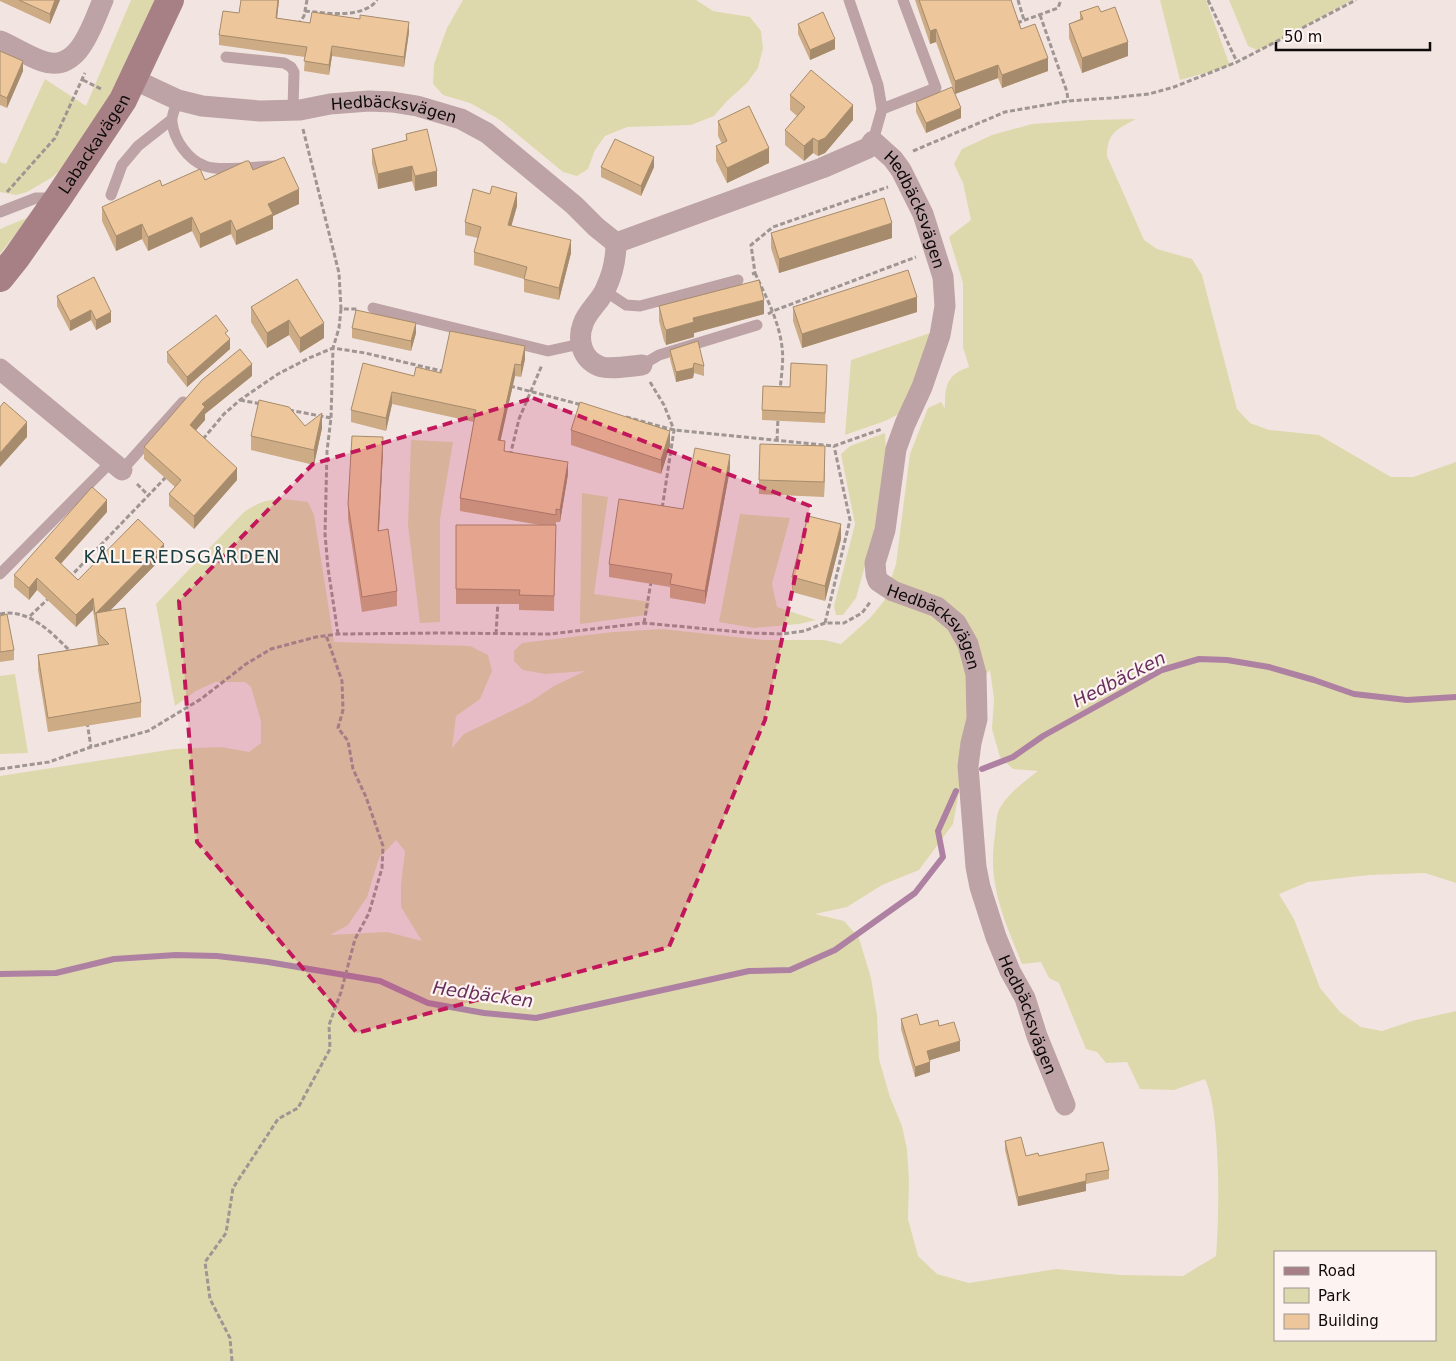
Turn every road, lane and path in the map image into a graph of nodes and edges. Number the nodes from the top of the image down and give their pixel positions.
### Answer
1 (103, 0) edge
2 (170, 0) edge
3 (307, 0) edge
4 (377, 0) edge
5 (849, 0) edge
6 (903, 0) edge
7 (1018, 0) edge
8 (1061, 0) edge
9 (1208, 0) edge
10 (1356, 0) edge
11 (305, 11) junction
12 (1040, 15) junction
13 (1024, 20) junction
14 (1015, 24) edge
15 (296, 28) edge
16 (0, 41) edge
17 (76, 54) junction
18 (226, 57) dead end
19 (1237, 62) junction
20 (133, 79) junction
21 (178, 100) junction
22 (1068, 101) junction
23 (297, 109) junction
24 (882, 109) junction
25 (171, 120) junction
26 (873, 141) junction
27 (893, 159) junction
28 (279, 166) edge
29 (907, 180) junction
30 (5, 194) dead end
31 (111, 195) dead end
32 (58, 198) junction
33 (0, 212) edge
34 (616, 243) junction
35 (935, 249) junction
36 (755, 272) junction
37 (0, 278) edge
38 (738, 280) joint
39 (606, 291) junction
40 (373, 308) joint
41 (341, 309) junction
42 (772, 311) junction
43 (757, 325) joint
44 (580, 344) junction
45 (333, 348) junction
46 (548, 351) junction
47 (642, 364) junction
48 (0, 369) edge
49 (448, 372) edge
50 (504, 385) edge
51 (531, 391) junction
52 (191, 394) edge
53 (780, 396) edge
54 (240, 400) junction
55 (267, 405) edge
56 (588, 407) edge
57 (286, 409) edge
58 (778, 414) edge
59 (617, 415) edge
60 (331, 418) junction
61 (905, 424) junction
62 (674, 430) junction
63 (777, 441) junction
64 (198, 445) edge
65 (834, 446) junction
66 (510, 458) edge
67 (117, 465) junction
68 (173, 470) edge
69 (661, 517) edge
70 (0, 574) edge
71 (652, 575) edge
72 (62, 584) edge
73 (883, 584) junction
74 (498, 594) edge
75 (49, 597) edge
76 (0, 614) edge
77 (30, 616) junction
78 (644, 623) junction
79 (825, 623) junction
80 (338, 634) junction
81 (496, 634) junction
82 (326, 635) junction
83 (72, 654) edge
84 (87, 718) edge
85 (91, 747) junction
86 (0, 769) edge
87 (1065, 1105) dead end
88 (232, 1361) edge

1 - 17 street
2 - 20 street, Labackavägen
3 - 11 path
4 - 11 path
5 - 24 lane, Hedbäcksvägen
6 - 24 lane
7 - 13 path
8 - 12 path
9 - 19 path
10 - 19 path
11 - 15 path
12 - 13 path
12 - 22 path
13 - 14 path
16 - 17 street
17 - 30 path
18 - 23 lane
19 - 22 path
20 - 21 street, Hedbäcksvägen
20 - 32 street, Labackavägen
21 - 23 street, Hedbäcksvägen
21 - 25 lane
22 - 27 path
23 - 34 street, Hedbäcksvägen
23 - 41 path
24 - 26 lane, Hedbäcksvägen
25 - 28 lane
25 - 31 lane
26 - 27 street, Hedbäcksvägen
26 - 34 street, Hedbäcksvägen
27 - 29 street, Hedbäcksvägen
29 - 35 street, Hedbäcksvägen
29 - 36 path
32 - 33 lane
32 - 37 street, Labackavägen
34 - 39 street
35 - 42 path
35 - 61 street, Hedbäcksvägen
36 - 38 path
36 - 42 path
38 - 39 lane
39 - 44 street
40 - 41 path
40 - 46 lane
41 - 45 path
42 - 43 path
42 - 53 path
43 - 47 lane
44 - 46 lane
44 - 47 street
45 - 49 path
45 - 54 path
45 - 60 path
46 - 51 path
47 - 62 path
48 - 67 street
50 - 51 path
51 - 56 path
51 - 66 path
52 - 67 lane
54 - 55 path
54 - 64 path
57 - 60 path
58 - 63 path
59 - 62 path
60 - 80 path
61 - 65 path
61 - 73 street, Hedbäcksvägen
62 - 63 path
62 - 69 path
63 - 65 path
65 - 79 path
67 - 70 lane
68 - 72 path
71 - 78 path
73 - 79 path
73 - 87 street, Hedbäcksvägen
74 - 81 path
75 - 77 path
76 - 77 path
77 - 83 path
78 - 79 path
78 - 81 path
80 - 81 path
80 - 82 path
82 - 85 path
82 - 88 path
84 - 85 path
85 - 86 path

